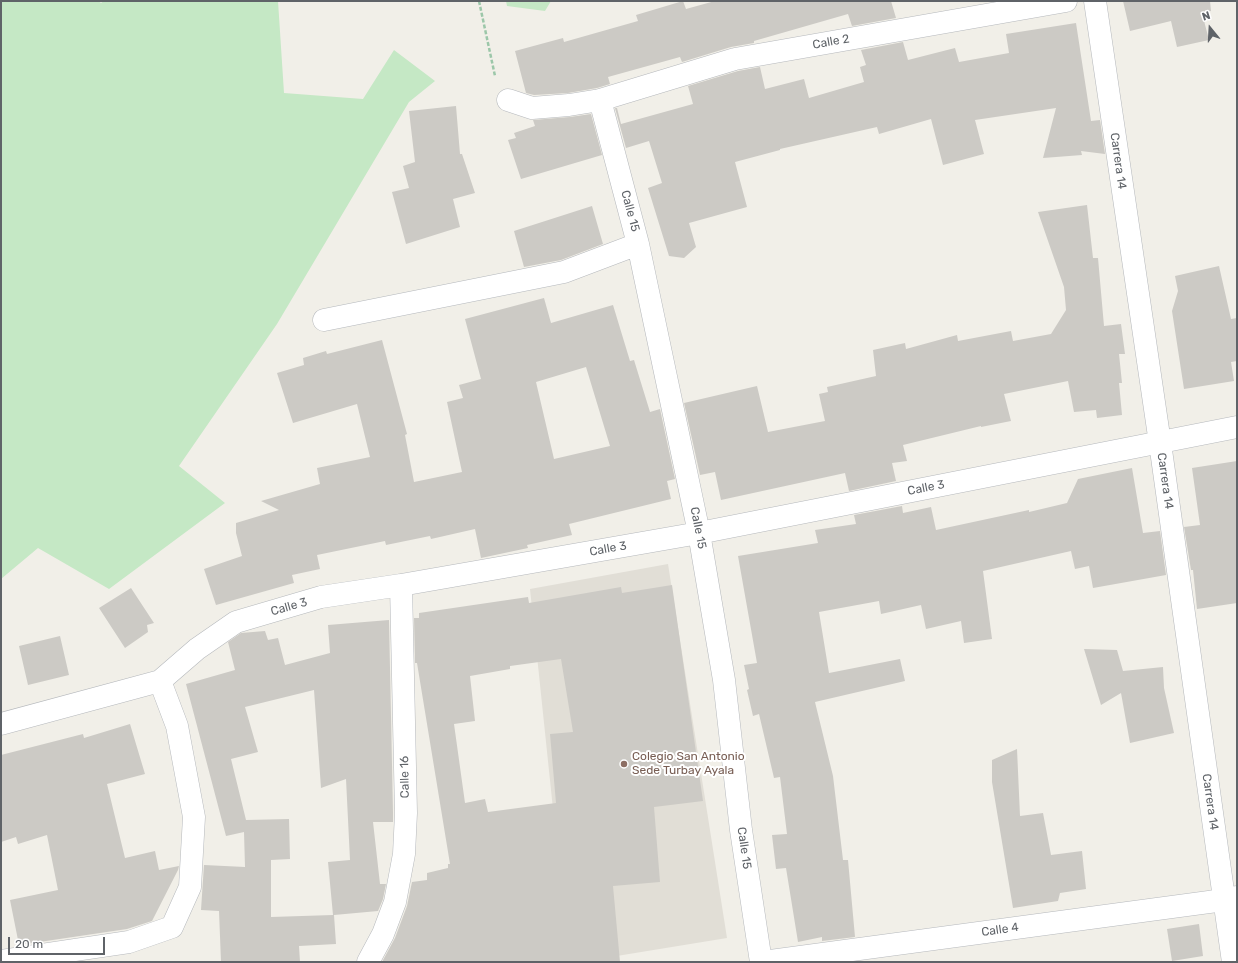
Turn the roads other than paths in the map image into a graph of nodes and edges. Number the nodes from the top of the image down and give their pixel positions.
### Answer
1 (1066, 1) edge
2 (1095, 1) edge
3 (508, 100) road end
4 (600, 100) junction
5 (638, 244) junction
6 (324, 320) dead end
7 (1237, 427) edge
8 (1160, 442) junction
9 (699, 532) junction
10 (401, 585) junction
11 (160, 681) junction
12 (1, 724) edge
13 (1230, 898) edge
14 (1, 961) edge
15 (368, 962) edge
16 (762, 962) edge
17 (1233, 962) edge

1 - 4 street, Calle 2
2 - 8 street, Carrera 14
3 - 4 street, Calle 2
4 - 5 street, Calle 15
5 - 6 street
5 - 9 street, Calle 15
7 - 8 street, Calle 3
8 - 9 street, Calle 3
8 - 13 street, Carrera 14
9 - 10 street, Calle 3
9 - 16 street, Calle 15
10 - 11 street, Calle 3
10 - 15 street, Calle 16
11 - 12 street, Calle 3
11 - 14 street
13 - 16 street, Calle 4
13 - 17 street, Carrera 14

